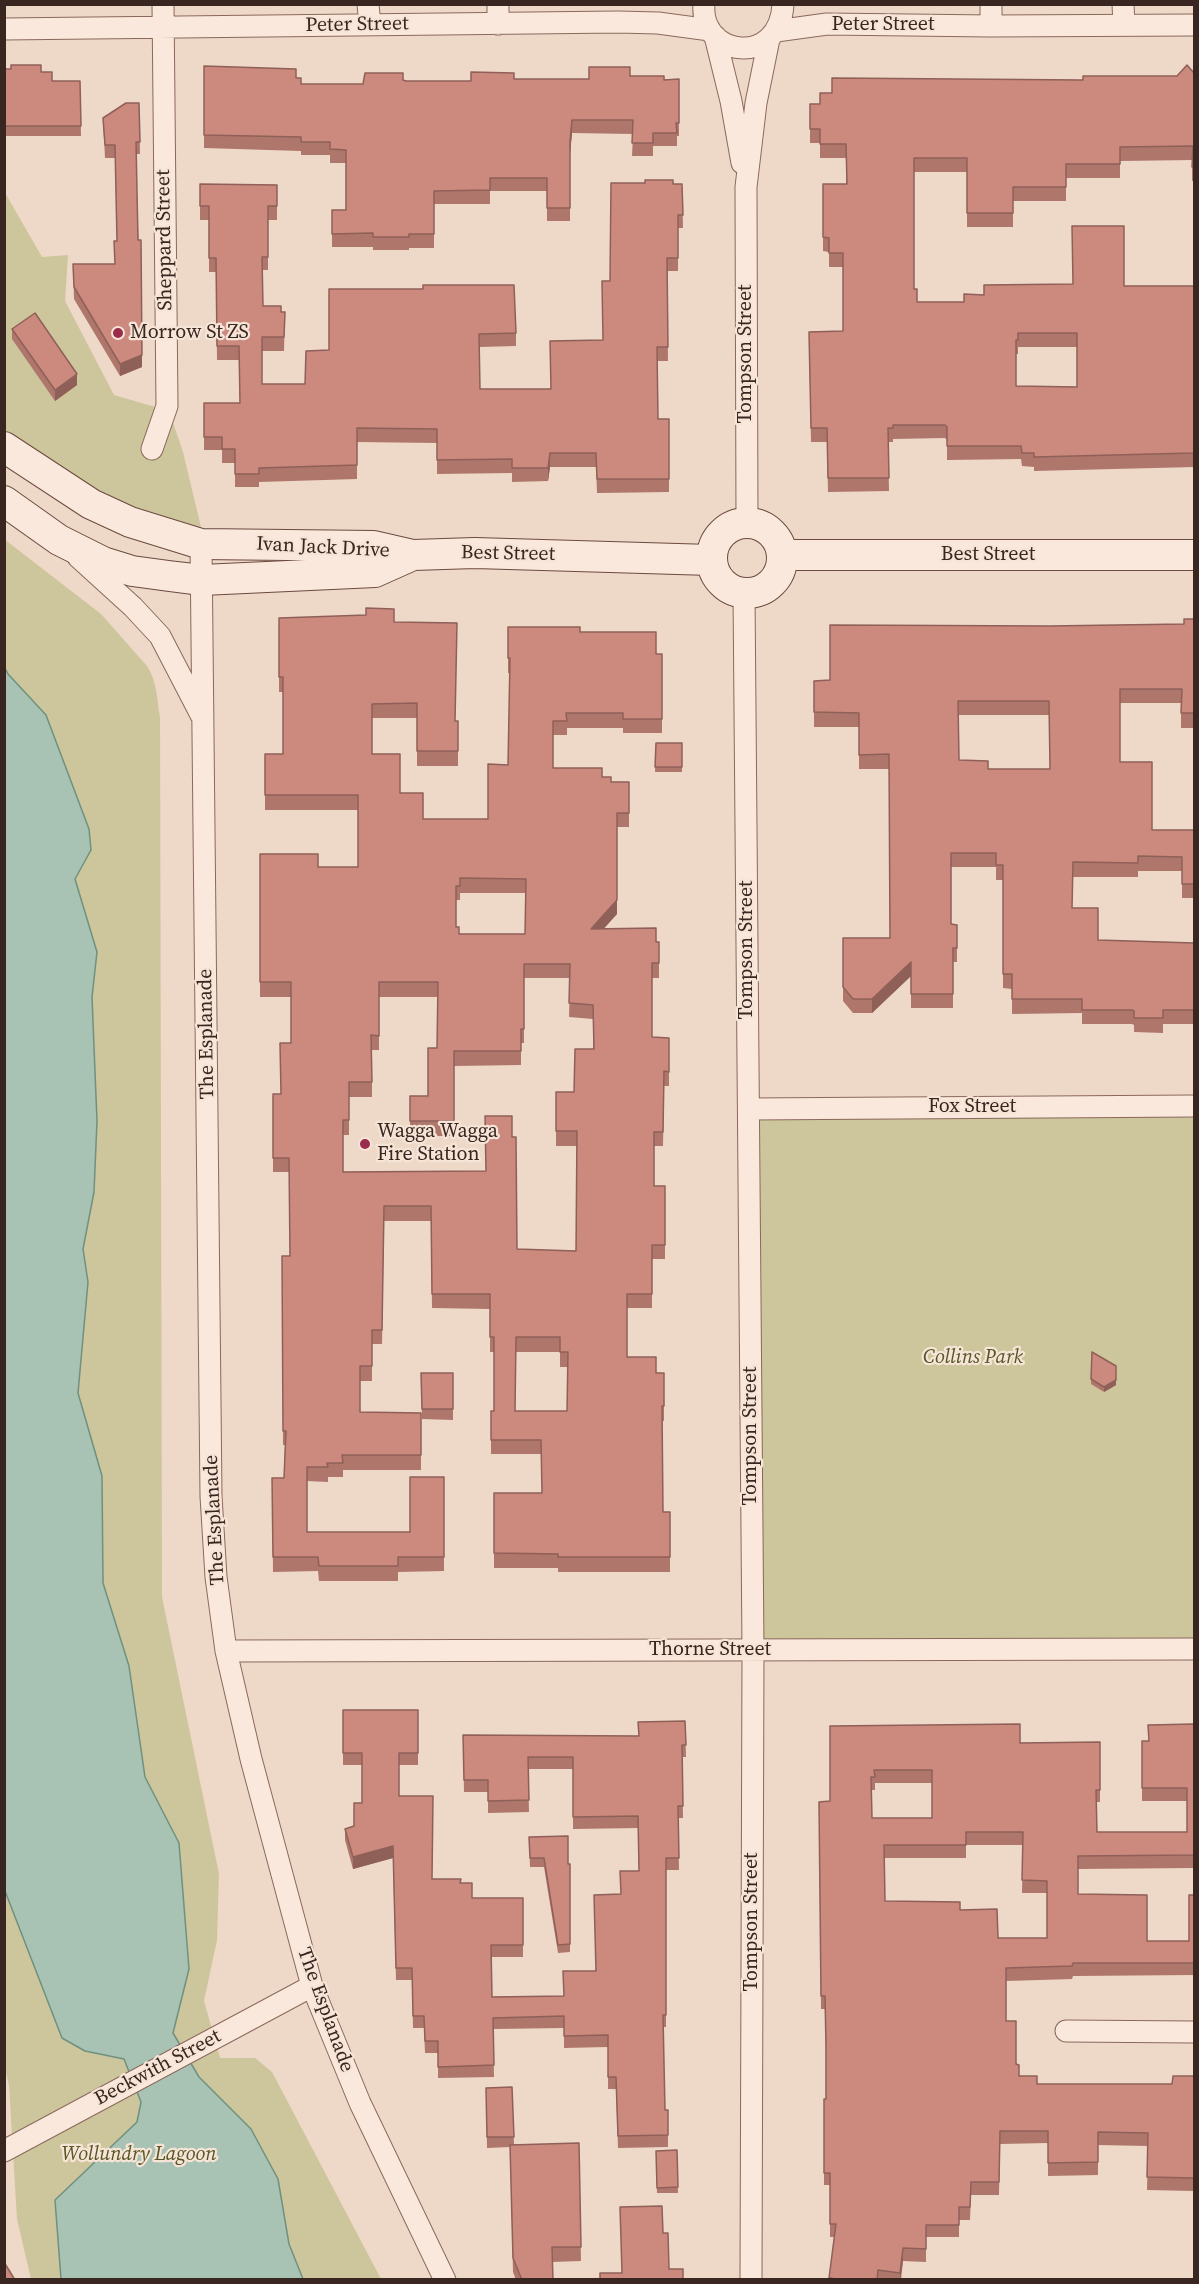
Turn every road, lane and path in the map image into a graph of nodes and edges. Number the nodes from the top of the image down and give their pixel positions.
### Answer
1 (163, 4) edge
2 (705, 4) edge
3 (783, 4) edge
4 (991, 4) edge
5 (498, 14) edge
6 (369, 15) edge
7 (1124, 15) edge
8 (1194, 25) edge
9 (991, 26) junction
10 (163, 28) junction
11 (4, 29) edge
12 (712, 33) junction
13 (772, 35) junction
14 (746, 187) junction
15 (4, 447) edge
16 (152, 449) dead end
17 (4, 501) edge
18 (747, 522) junction
19 (58, 540) junction
20 (201, 543) junction
21 (414, 555) junction
22 (782, 555) junction
23 (1194, 555) edge
24 (711, 560) junction
25 (202, 580) junction
26 (744, 593) junction
27 (204, 721) junction
28 (1194, 1106) edge
29 (749, 1108) junction
30 (1194, 1649) edge
31 (753, 1650) junction
32 (226, 1651) junction
33 (312, 1986) junction
34 (1066, 2031) dead end
35 (1194, 2032) edge
36 (4, 2151) edge
37 (445, 2280) edge
38 (751, 2280) edge

1 - 10 street, Sheppard Street
2 - 12 street, Tompson Street
3 - 13 street, Tompson Street
4 - 9 street
5 - 6 street, Peter Street
5 - 12 street, Peter Street
6 - 10 street, Peter Street
7 - 8 street, Peter Street
7 - 9 street, Peter Street
9 - 13 street, Peter Street
10 - 11 street, Peter Street
10 - 16 street, Sheppard Street
12 - 13 street, Peter Street
12 - 14 street, Tompson Street
13 - 14 street, Tompson Street
14 - 18 street, Tompson Street
15 - 20 street, Ivan Jack Drive
17 - 19 street, Ivan Jack Drive
18 - 22 street
18 - 24 street
19 - 25 street, Ivan Jack Drive
19 - 27 street, The Esplanade
20 - 21 street, Ivan Jack Drive
20 - 25 street, The Esplanade
21 - 24 street, Best Street
21 - 25 street, Ivan Jack Drive
22 - 23 street, Best Street
22 - 26 street
24 - 26 street
25 - 27 street, The Esplanade
26 - 29 street, Tompson Street
27 - 32 street, The Esplanade
28 - 29 street, Fox Street
29 - 31 street, Tompson Street
30 - 31 street, Thorne Street
31 - 32 street, Thorne Street
31 - 38 street, Tompson Street
32 - 33 street, The Esplanade
33 - 36 street, Beckwith Street
33 - 37 street, The Esplanade
34 - 35 street

